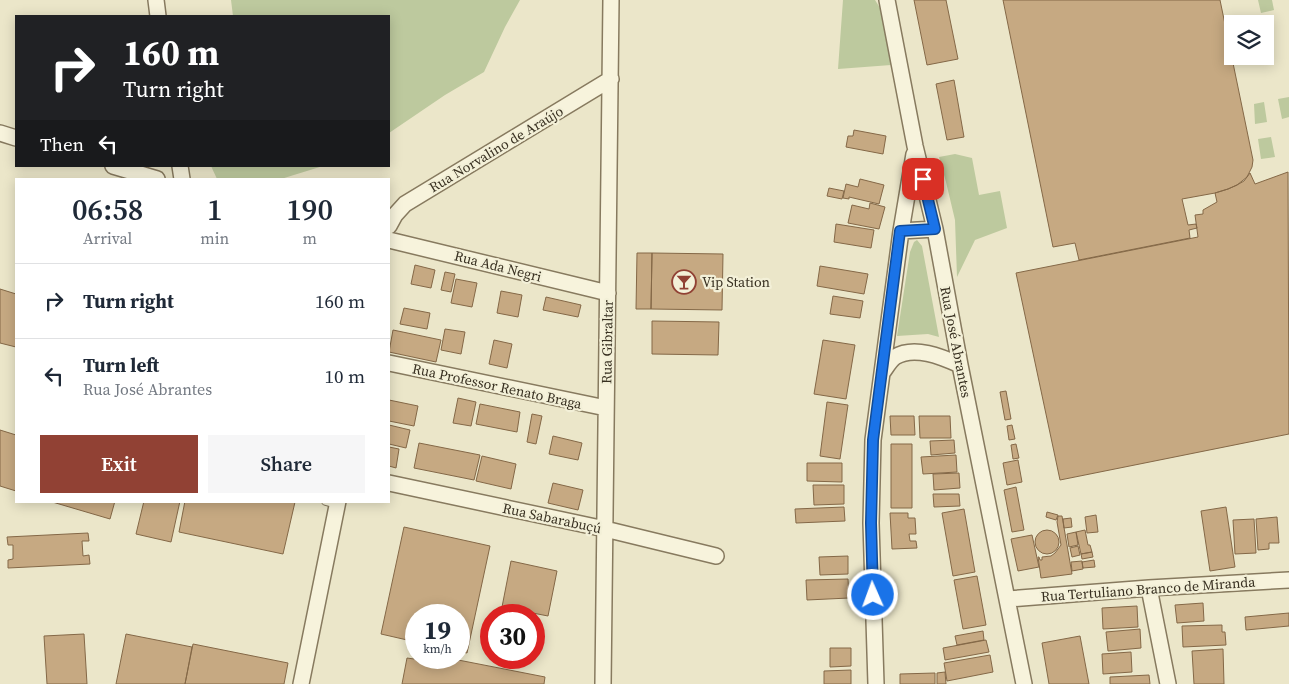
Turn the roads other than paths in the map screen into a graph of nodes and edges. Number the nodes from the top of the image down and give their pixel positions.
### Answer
1 (156, 0) edge
2 (611, 0) edge
3 (887, 0) edge
4 (158, 15) edge
5 (611, 79) junction
6 (0, 134) edge
7 (15, 138) edge
8 (915, 146) junction
9 (116, 167) edge
10 (154, 178) edge
11 (390, 224) edge
12 (935, 229) junction
13 (900, 231) junction
14 (390, 240) edge
15 (608, 293) junction
16 (390, 363) edge
17 (960, 365) junction
18 (881, 374) junction
19 (606, 408) junction
20 (390, 483) edge
21 (334, 503) edge
22 (605, 529) junction
23 (716, 556) dead end
24 (1289, 580) edge
25 (1149, 588) junction
26 (1008, 599) junction
27 (301, 684) edge
28 (603, 684) edge
29 (876, 684) edge
30 (1024, 684) edge
31 (1168, 684) edge

1 - 4 street
2 - 5 street, Rua Gibraltar
3 - 8 street, Rua José Abrantes
5 - 11 street, Rua Norvalino de Araújo
5 - 15 street, Rua Gibraltar
6 - 7 street
8 - 12 street, Rua José Abrantes
8 - 13 street
9 - 10 street
12 - 13 street
12 - 17 street, Rua José Abrantes
13 - 18 street
14 - 15 street, Rua Ada Negri
15 - 19 street, Rua Gibraltar
16 - 19 street, Rua Professor Renato Braga
17 - 18 street
17 - 26 street, Rua José Abrantes
18 - 29 street
19 - 22 street, Rua Gibraltar
20 - 22 street, Rua Sabarabuçú
21 - 27 street
22 - 23 street, Rua Sabarabuçú
22 - 28 street, Rua Gibraltar
24 - 25 street, Rua Tertuliano Branco de Miranda
25 - 26 street, Rua Tertuliano Branco de Miranda
25 - 31 street
26 - 30 street, Rua José Abrantes

